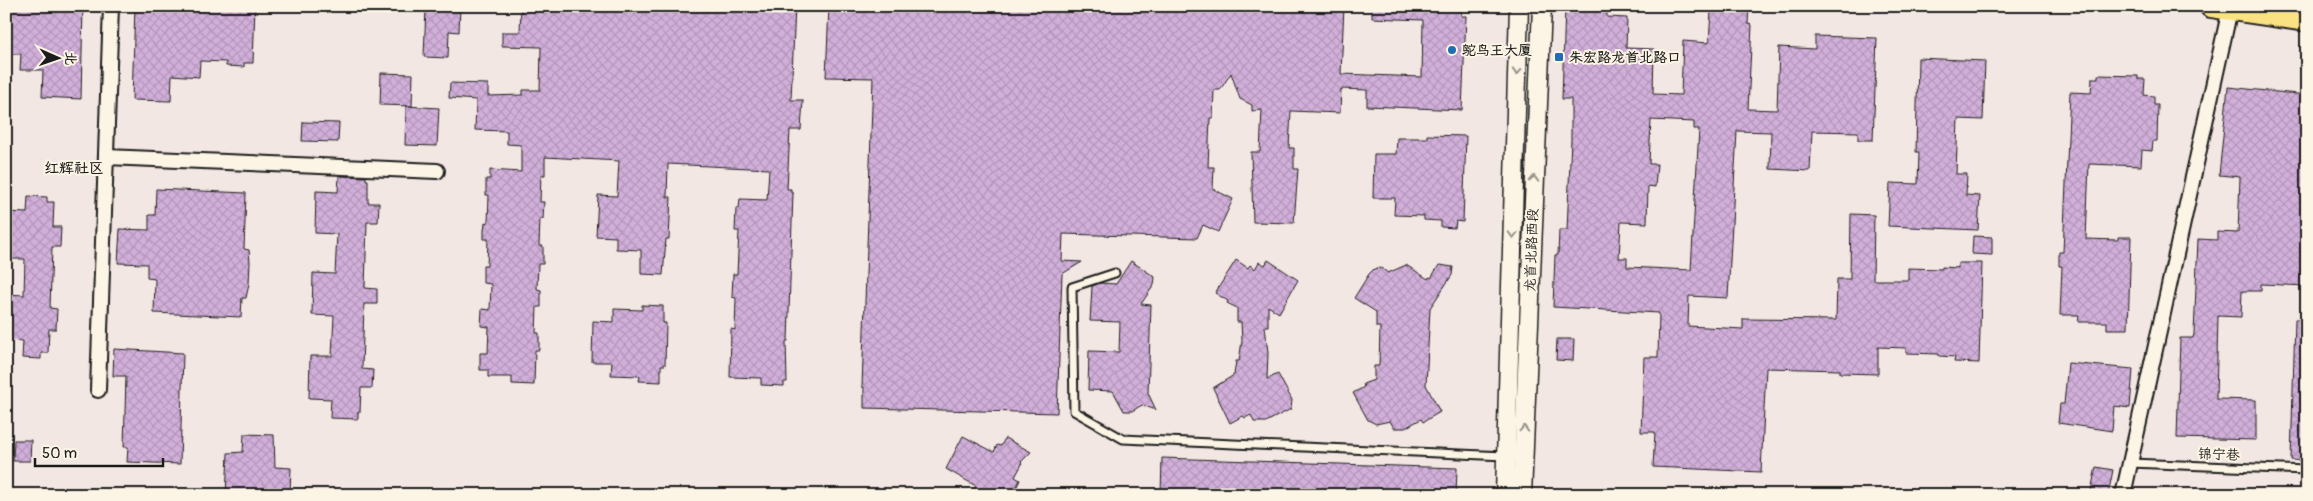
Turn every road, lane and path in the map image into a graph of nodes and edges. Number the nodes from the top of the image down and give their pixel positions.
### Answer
1 (111, 6) edge
2 (1519, 6) edge
3 (1542, 6) edge
4 (2221, 8) edge
5 (2307, 20) edge
6 (106, 157) junction
7 (437, 170) dead end
8 (1115, 272) dead end
9 (98, 390) dead end
10 (1514, 455) junction
11 (2130, 463) junction
12 (2307, 470) edge
13 (1505, 495) edge
14 (1522, 495) edge
15 (2123, 495) edge

1 - 6 street
2 -> 10 street, 龙首北路西段
10 -> 3 street, 龙首北路西段
4 - 5 main road
4 - 11 street
6 - 7 street
6 - 9 street
8 - 10 lane
10 - 13 street, 龙首北路西段
10 - 14 street, 龙首北路西段
11 - 12 lane, 锦宁巷
11 - 15 street

